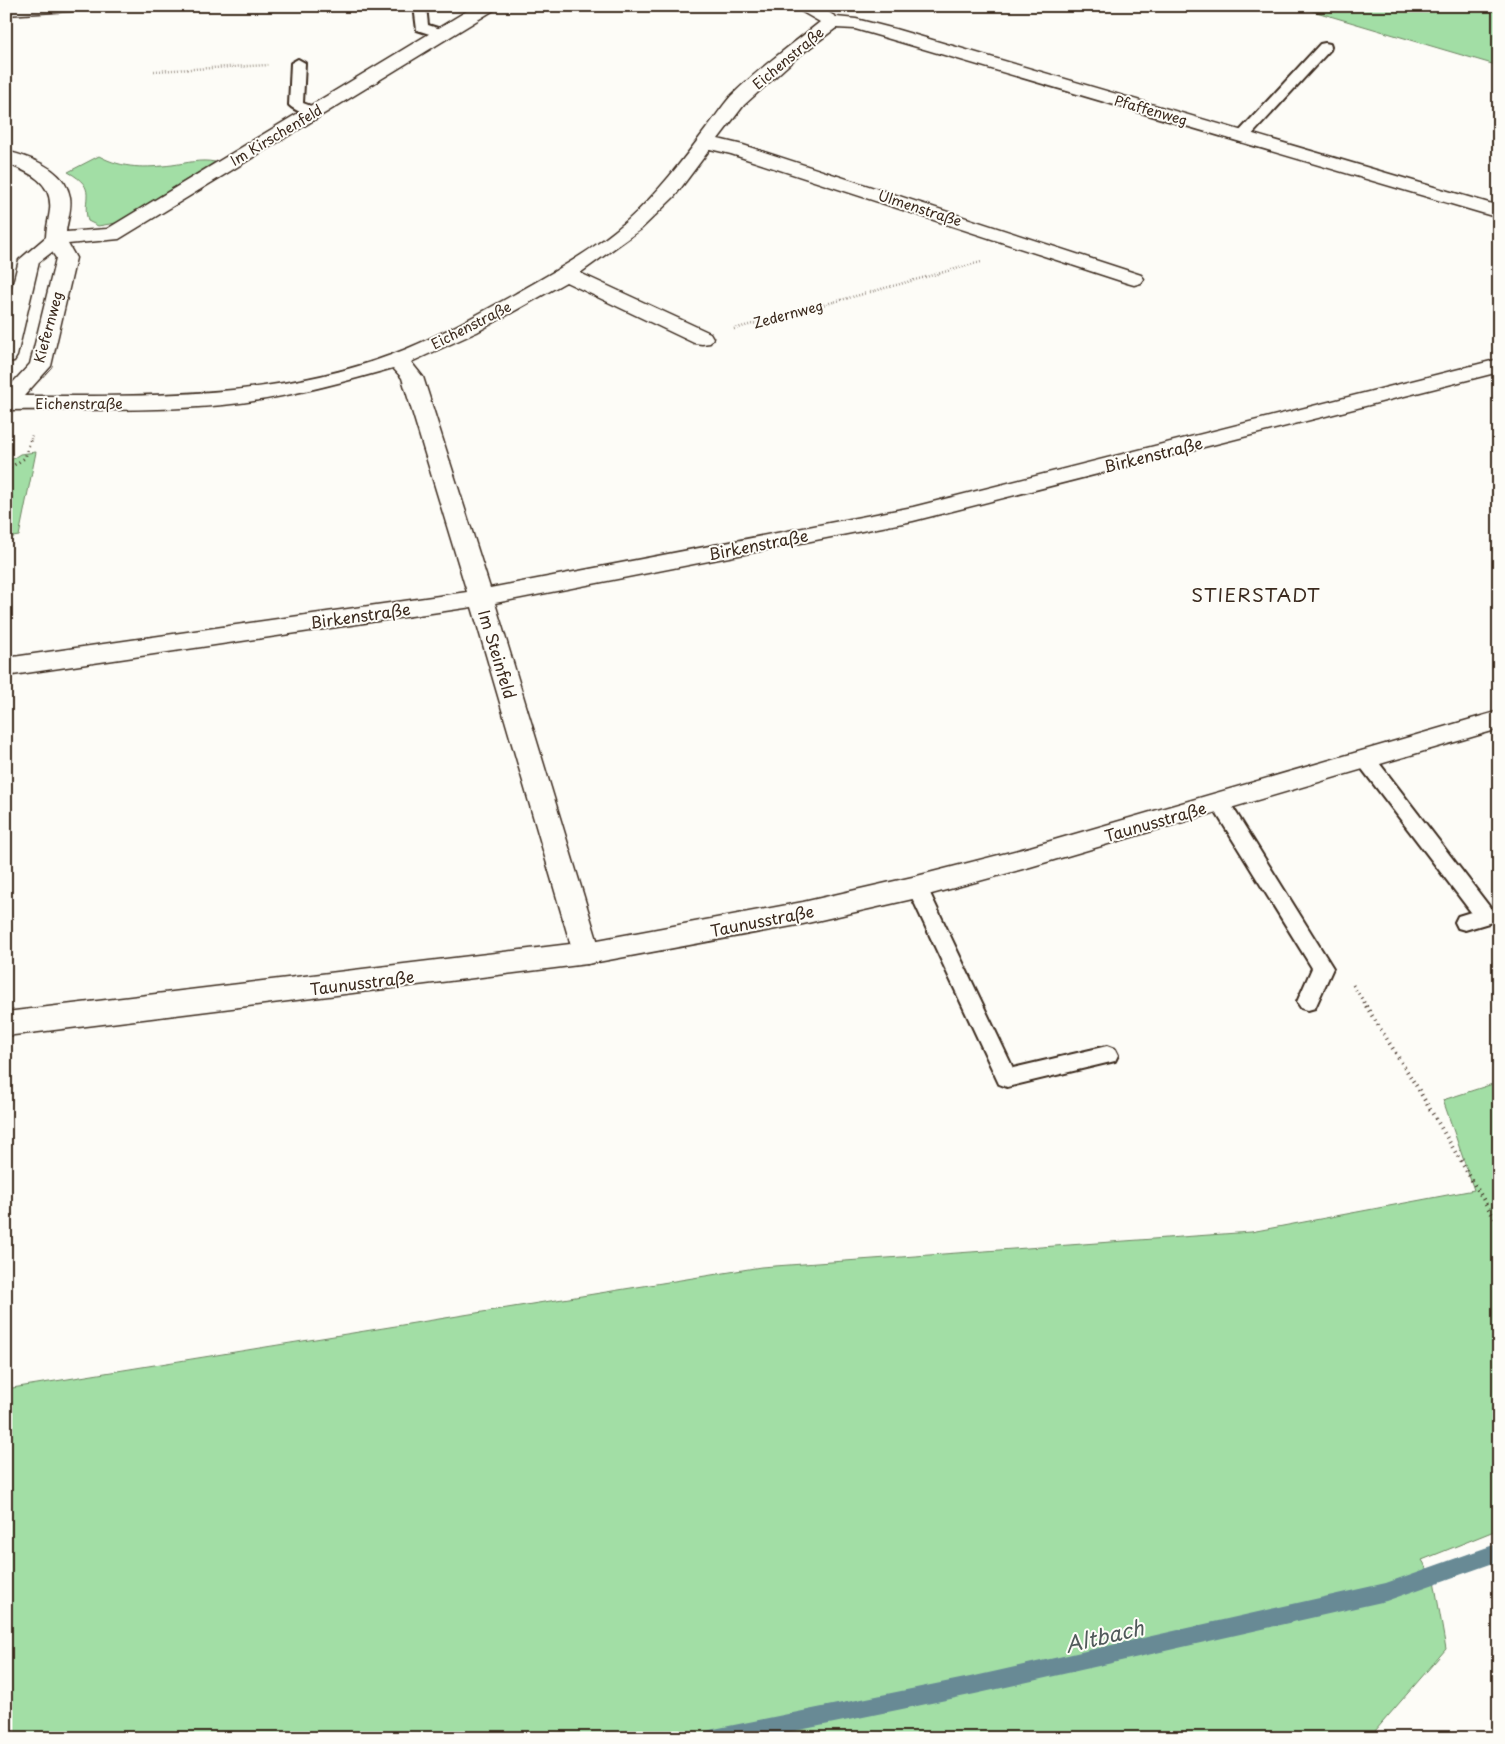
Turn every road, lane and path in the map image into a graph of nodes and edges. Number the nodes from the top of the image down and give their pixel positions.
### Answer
1 (71, 6) edge
2 (420, 6) edge
3 (488, 6) edge
4 (805, 6) edge
5 (6, 10) edge
6 (832, 22) junction
7 (442, 34) junction
8 (1324, 47) dead end
9 (298, 63) dead end
10 (314, 112) junction
11 (1242, 137) junction
12 (705, 142) junction
13 (6, 157) edge
14 (1499, 212) edge
15 (1013, 238) junction
16 (56, 239) junction
17 (565, 274) junction
18 (1134, 279) dead end
19 (702, 338) joint
20 (6, 356) edge
21 (398, 360) junction
22 (1499, 365) edge
23 (6, 402) edge
24 (25, 458) dead end
25 (6, 470) edge
26 (481, 598) junction
27 (6, 667) edge
28 (1499, 720) edge
29 (1366, 760) junction
30 (1220, 803) junction
31 (918, 887) junction
32 (1465, 922) dead end
33 (587, 953) junction
34 (1350, 980) dead end
35 (1308, 1002) dead end
36 (6, 1024) edge
37 (1107, 1055) dead end
38 (1499, 1226) edge

1 - 5 street
2 - 7 lane
3 - 7 street, Im Kirschenfeld
4 - 6 street, Pfaffenweg
6 - 11 street, Pfaffenweg
6 - 12 street, Eichenstraße
7 - 10 street, Im Kirschenfeld
8 - 11 lane
9 - 10 lane
10 - 16 street, Im Kirschenfeld
11 - 14 street, Pfaffenweg
12 - 15 street, Ulmenstraße
12 - 17 street, Eichenstraße
13 - 16 street
15 - 18 street, Ulmenstraße
15 - 19 path, Zedernweg
16 - 20 street
16 - 23 street, Kiefernweg
17 - 19 street
17 - 21 street, Eichenstraße
21 - 23 street, Eichenstraße
21 - 26 street, Im Steinfeld
22 - 26 street, Birkenstraße
24 - 25 path
26 - 27 street, Birkenstraße
26 - 33 street, Im Steinfeld
28 - 29 street, Taunusstraße
29 - 30 street, Taunusstraße
29 - 32 lane
30 - 31 street, Taunusstraße
30 - 35 lane
31 - 33 street, Taunusstraße
31 - 37 lane
33 - 36 street, Taunusstraße
34 - 38 path

